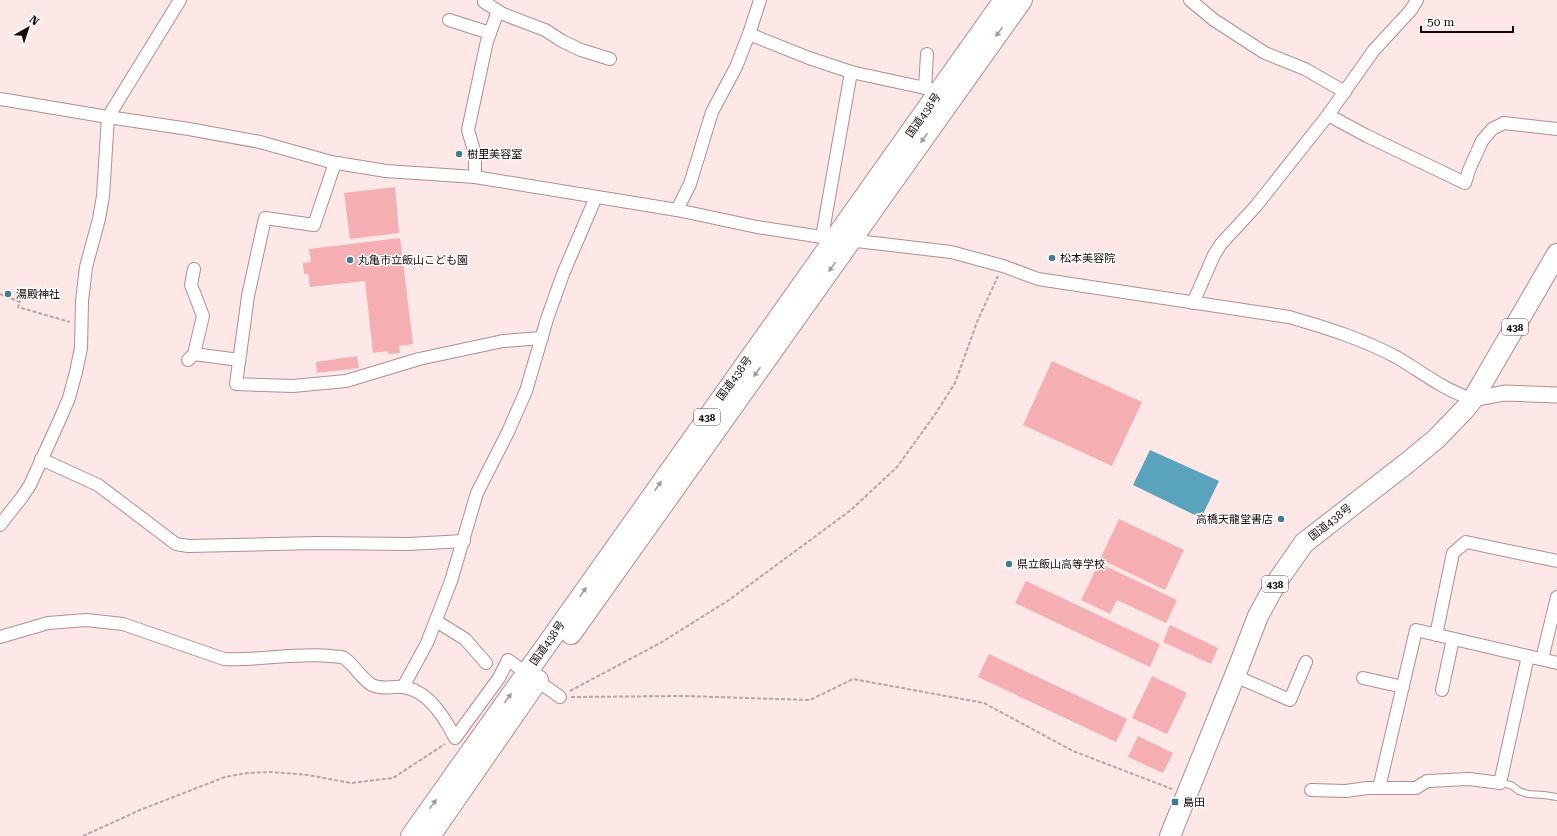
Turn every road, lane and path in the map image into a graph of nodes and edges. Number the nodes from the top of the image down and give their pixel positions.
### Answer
1 (180, 0) edge
2 (484, 0) edge
3 (760, 0) edge
4 (1004, 0) edge
5 (1022, 0) edge
6 (1190, 0) edge
7 (1417, 0) edge
8 (498, 11) junction
9 (449, 20) dead end
10 (490, 33) junction
11 (749, 34) junction
12 (927, 54) dead end
13 (610, 59) dead end
14 (851, 72) junction
15 (932, 90) junction
16 (1344, 92) junction
17 (0, 99) edge
18 (1328, 115) junction
19 (108, 117) junction
20 (1557, 129) edge
21 (334, 163) junction
22 (475, 177) junction
23 (596, 197) junction
24 (677, 210) junction
25 (835, 239) junction
26 (1557, 254) edge
27 (1003, 266) junction
28 (194, 269) dead end
29 (0, 294) edge
30 (1193, 303) junction
31 (81, 325) junction
32 (542, 338) junction
33 (239, 360) junction
34 (1557, 395) edge
35 (1473, 399) junction
36 (41, 459) junction
37 (0, 525) edge
38 (464, 541) junction
39 (1557, 561) edge
40 (1557, 597) edge
41 (436, 621) junction
42 (1436, 635) junction
43 (0, 637) edge
44 (1453, 639) junction
45 (1528, 656) junction
46 (1542, 659) junction
47 (1306, 662) dead end
48 (486, 663) dead end
49 (1557, 663) edge
50 (532, 676) junction
51 (1235, 676) junction
52 (1363, 678) dead end
53 (403, 687) junction
54 (1403, 687) junction
55 (1442, 690) dead end
56 (560, 697) junction
57 (455, 738) junction
58 (1500, 783) junction
59 (1379, 788) junction
60 (1312, 790) dead end
61 (1187, 794) junction
62 (1557, 797) edge
63 (83, 836) edge
64 (411, 836) edge
65 (430, 836) edge
66 (1170, 836) edge

1 - 19 street
2 - 8 street
3 - 11 street
4 - 15 highway, 国道438号 / 438
5 -> 25 highway, 国道438号 / 438
6 - 16 street
7 - 16 street
8 - 10 street
8 - 13 street
9 - 10 street
10 - 22 street
11 - 14 street
11 - 24 street
12 - 15 street
14 - 15 street
14 - 25 street
15 - 25 highway, 国道438号 / 438
16 - 18 street
17 - 19 street
18 - 20 street
18 - 30 street
19 - 21 street
19 - 31 street
21 - 22 street
21 - 33 street
22 - 23 street
23 - 24 street
23 - 32 street
24 - 25 street
25 - 27 street
25 - 50 highway, 国道438号 / 438
26 - 35 highway, 国道438号 / 438
27 - 30 street
27 - 56 path
28 - 33 street
29 - 31 path
30 - 35 street
31 - 36 street
32 - 33 street
32 - 38 street
34 - 35 street
35 - 51 highway, 国道438号 / 438
36 - 37 street
36 - 38 street
38 - 41 street
39 - 42 street
40 - 46 street
41 - 48 street
41 - 53 street
42 - 44 street
42 - 54 street
43 - 53 street
44 - 45 street
44 - 55 street
45 - 46 street
45 - 58 street
46 - 49 street
47 - 51 street
50 - 56 street
50 - 57 street
64 -> 50 highway, 国道438号 / 438
50 - 65 highway, 国道438号 / 438
51 - 61 highway, 国道438号 / 438
52 - 54 street
53 - 57 street
54 - 59 street
56 - 61 path
57 - 63 path
58 - 59 street
58 - 62 lane
59 - 60 street
61 - 66 highway, 国道438号 / 438

